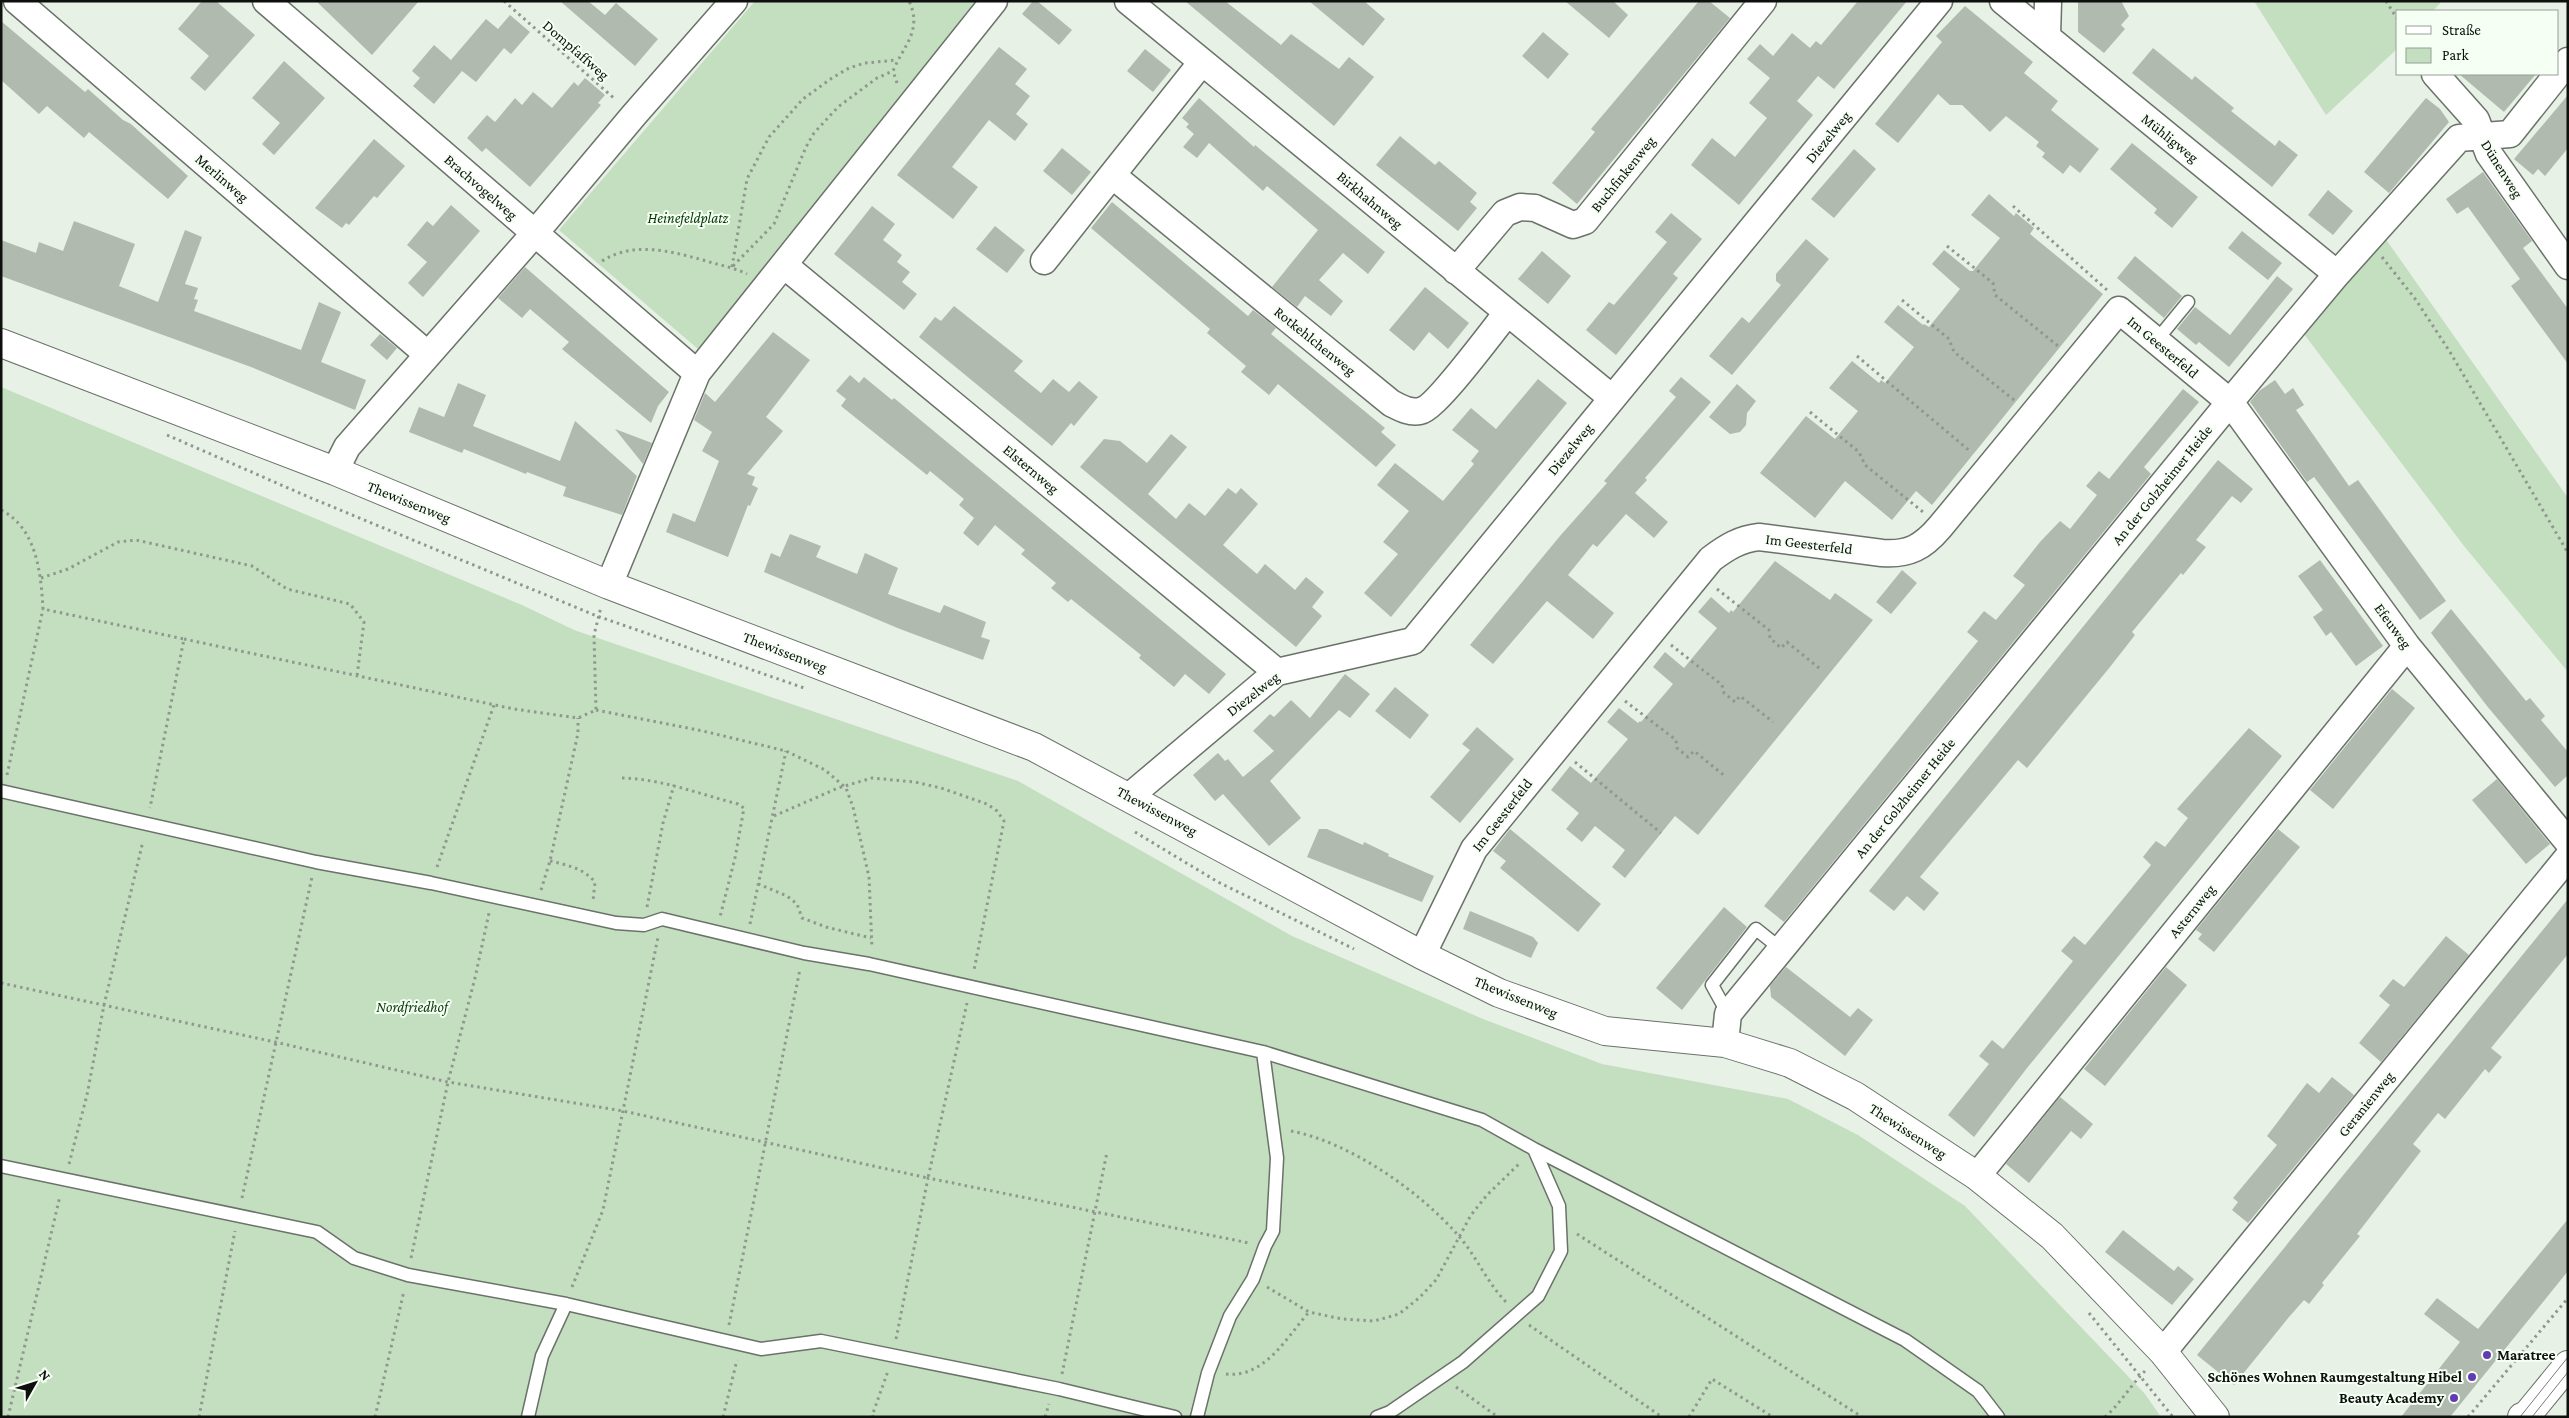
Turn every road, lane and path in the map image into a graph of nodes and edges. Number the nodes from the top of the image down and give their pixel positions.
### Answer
1 (17, 1) edge
2 (266, 1) edge
3 (504, 1) edge
4 (734, 1) edge
5 (909, 1) edge
6 (994, 1) edge
7 (1128, 1) edge
8 (1763, 1) edge
9 (1939, 1) edge
10 (2003, 1) edge
11 (2048, 1) edge
12 (2386, 1) edge
13 (2396, 17) edge
14 (2047, 37) junction
15 (897, 60) junction
16 (2568, 61) edge
17 (1202, 62) junction
18 (893, 71) junction
19 (2559, 72) edge
20 (2436, 75) edge
21 (2557, 75) edge
22 (912, 102) junction
23 (634, 115) junction
24 (2480, 136) junction
25 (1112, 175) junction
26 (2013, 206) dead end
27 (536, 233) junction
28 (1947, 246) dead end
29 (2362, 246) junction
30 (1044, 261) dead end
31 (784, 265) junction
32 (2568, 266) edge
33 (732, 267) junction
34 (1456, 270) junction
35 (583, 274) junction
36 (2337, 274) junction
37 (766, 287) junction
38 (1902, 300) dead end
39 (2188, 302) dead end
40 (2119, 310) junction
41 (1507, 313) junction
42 (2156, 341) junction
43 (1, 342) edge
44 (427, 354) junction
45 (1857, 356) dead end
46 (2077, 362) junction
47 (697, 373) junction
48 (1612, 398) junction
49 (2230, 402) junction
50 (1810, 412) dead end
51 (2033, 415) junction
52 (166, 435) dead end
53 (1989, 468) junction
54 (335, 471) junction
55 (1940, 527) junction
56 (2568, 553) edge
57 (1699, 574) junction
58 (41, 578) dead end
59 (609, 585) junction
60 (43, 609) dead end
61 (598, 616) junction
62 (1653, 630) junction
63 (184, 640) dead end
64 (2407, 646) junction
65 (1819, 668) dead end
66 (1277, 672) junction
67 (357, 676) junction
68 (1608, 686) junction
69 (812, 691) dead end
70 (494, 705) junction
71 (596, 710) junction
72 (578, 718) junction
73 (1773, 722) dead end
74 (1557, 747) junction
75 (786, 751) junction
76 (1726, 777) dead end
77 (622, 778) dead end
78 (1, 781) edge
79 (674, 785) junction
80 (846, 788) junction
81 (1, 791) edge
82 (1130, 796) junction
83 (774, 816) junction
84 (1133, 830) dead end
85 (1661, 833) dead end
86 (2568, 842) edge
87 (2568, 857) edge
88 (550, 861) junction
89 (316, 862) junction
90 (431, 883) junction
91 (758, 884) junction
92 (492, 898) junction
93 (537, 905) junction
94 (591, 917) junction
95 (662, 919) junction
96 (644, 925) junction
97 (716, 932) junction
98 (872, 938) junction
99 (748, 939) junction
100 (804, 952) junction
101 (1361, 952) dead end
102 (1422, 955) junction
103 (874, 965) junction
104 (1, 984) edge
105 (971, 986) junction
106 (276, 1042) junction
107 (1725, 1043) junction
108 (1263, 1052) junction
109 (448, 1082) junction
110 (623, 1111) junction
111 (1273, 1128) junction
112 (764, 1144) junction
113 (1534, 1149) junction
114 (1107, 1152) dead end
115 (1, 1166) edge
116 (1977, 1176) junction
117 (65, 1178) junction
118 (928, 1178) junction
119 (1094, 1213) junction
120 (238, 1216) junction
121 (1560, 1223) junction
122 (1459, 1236) junction
123 (1265, 1246) junction
124 (408, 1275) junction
125 (1253, 1279) junction
126 (2568, 1298) edge
127 (566, 1304) junction
128 (2084, 1307) dead end
129 (1309, 1312) junction
130 (1518, 1314) junction
131 (726, 1340) junction
132 (741, 1344) junction
133 (2164, 1352) junction
134 (893, 1356) junction
135 (2568, 1364) edge
136 (1208, 1373) junction
137 (2140, 1375) junction
138 (1442, 1376) junction
139 (1059, 1389) junction
140 (2525, 1416) edge
141 (8, 1417) edge
142 (200, 1417) edge
143 (375, 1417) edge
144 (528, 1417) edge
145 (723, 1417) edge
146 (874, 1417) edge
147 (1175, 1417) edge
148 (1198, 1417) edge
149 (1377, 1417) edge
150 (1498, 1417) edge
151 (1662, 1417) edge
152 (1689, 1417) edge
153 (1773, 1417) edge
154 (1862, 1417) edge
155 (1998, 1417) edge
156 (2105, 1417) edge
157 (2173, 1417) edge
158 (2215, 1417) edge
159 (2468, 1417) edge

1 - 44 street, Merlinweg
2 - 27 street, Brachvogelweg
3 - 23 path, Dompfaffweg
4 - 23 street
5 - 15 path
6 - 22 street
7 - 17 street, Birkhahnweg
8 - 34 street, Buchfinkenweg
9 - 48 street, Diezelweg
10 - 14 street, Mühligweg
11 - 14 street
12 - 13 path
14 - 36 street, Mühligweg
15 - 18 path
15 - 33 path
16 - 19 street, An der Golzheimer Heide
17 - 25 street
17 - 34 street, Birkhahnweg
18 - 22 path
18 - 33 path
20 - 24 street, Dünenweg
21 - 24 street, An der Golzheimer Heide
22 - 31 street
23 - 27 street
24 - 29 street, An der Golzheimer Heide
24 - 32 street, Dünenweg
25 - 30 street
25 - 41 street, Rotkehlchenweg
26 - 40 path
27 - 35 street, Brachvogelweg
27 - 44 street
28 - 46 path
29 - 36 street, An der Golzheimer Heide
29 - 56 path
31 - 37 street
31 - 66 street, Elsternweg
33 - 35 path
33 - 37 path
34 - 41 street, Birkhahnweg
35 - 47 street, Brachvogelweg
36 - 49 street, An der Golzheimer Heide
37 - 47 street
38 - 51 path
39 - 42 lane
40 - 42 street, Im Geesterfeld
40 - 46 street, Im Geesterfeld
41 - 48 street, Birkhahnweg
42 - 49 street, Im Geesterfeld
43 - 54 street, Thewissenweg
44 - 54 street
45 - 53 path
46 - 51 street, Im Geesterfeld
47 - 59 street
48 - 66 street, Diezelweg
49 - 64 street, Efeuweg
49 - 107 street, An der Golzheimer Heide
50 - 55 path
51 - 53 street, Im Geesterfeld
52 - 61 path
53 - 55 street, Im Geesterfeld
54 - 59 street, Thewissenweg
55 - 57 street, Im Geesterfeld
57 - 62 street, Im Geesterfeld
57 - 65 path
58 - 67 path
59 - 82 street, Thewissenweg
60 - 78 path
61 - 69 path
61 - 71 path
62 - 68 street, Im Geesterfeld
62 - 73 path
63 - 67 path
64 - 86 street, Efeuweg
64 - 116 street, Asternweg
66 - 82 street, Diezelweg
67 - 70 path
68 - 74 street, Im Geesterfeld
68 - 76 path
70 - 72 path
70 - 90 path
71 - 72 path
71 - 75 path
72 - 88 path
74 - 85 path
74 - 102 street, Im Geesterfeld
75 - 80 path
75 - 83 path
77 - 79 path
79 - 96 path
79 - 97 path
80 - 83 path
80 - 98 path
80 - 105 path
81 - 89 lane
82 - 102 street, Thewissenweg
83 - 91 path
84 - 101 path
87 - 133 street, Geranienweg
88 - 93 path
88 - 94 path
89 - 90 lane
89 - 106 path
90 - 92 lane
91 - 98 path
91 - 99 path
92 - 93 lane
92 - 109 path
93 - 94 lane
94 - 96 lane
95 - 96 lane
95 - 97 lane
95 - 110 path
97 - 99 lane
98 - 103 path
99 - 100 lane
100 - 103 lane
100 - 112 path
102 - 107 street, Thewissenweg
103 - 105 lane
104 - 106 path
105 - 108 lane
105 - 118 path
106 - 109 path
106 - 120 path
107 - 116 street, Thewissenweg
108 - 111 lane
108 - 113 lane
109 - 110 path
109 - 124 path
110 - 112 path
110 - 127 path
111 - 122 path
111 - 123 lane
112 - 118 path
112 - 131 path
113 - 121 lane
113 - 122 path
113 - 155 lane
114 - 119 path
115 - 117 lane
116 - 133 street, Thewissenweg
117 - 120 lane
117 - 141 path
118 - 119 path
118 - 134 path
119 - 123 path
119 - 139 path
120 - 124 lane
120 - 142 path
121 - 130 lane
121 - 154 path
122 - 129 path
122 - 130 path
123 - 125 lane
124 - 127 lane
124 - 143 path
125 - 129 path
125 - 136 lane
126 - 159 path
127 - 131 lane
127 - 144 lane
128 - 137 path
129 - 136 path
130 - 138 lane
130 - 151 path
131 - 132 lane
132 - 134 lane
132 - 145 path
133 - 158 street, Thewissenweg
134 - 139 lane
134 - 146 path
135 - 140 street
136 - 148 lane
137 - 156 path
137 - 157 path
138 - 149 lane
138 - 150 path
139 - 147 lane
152 - 153 path

